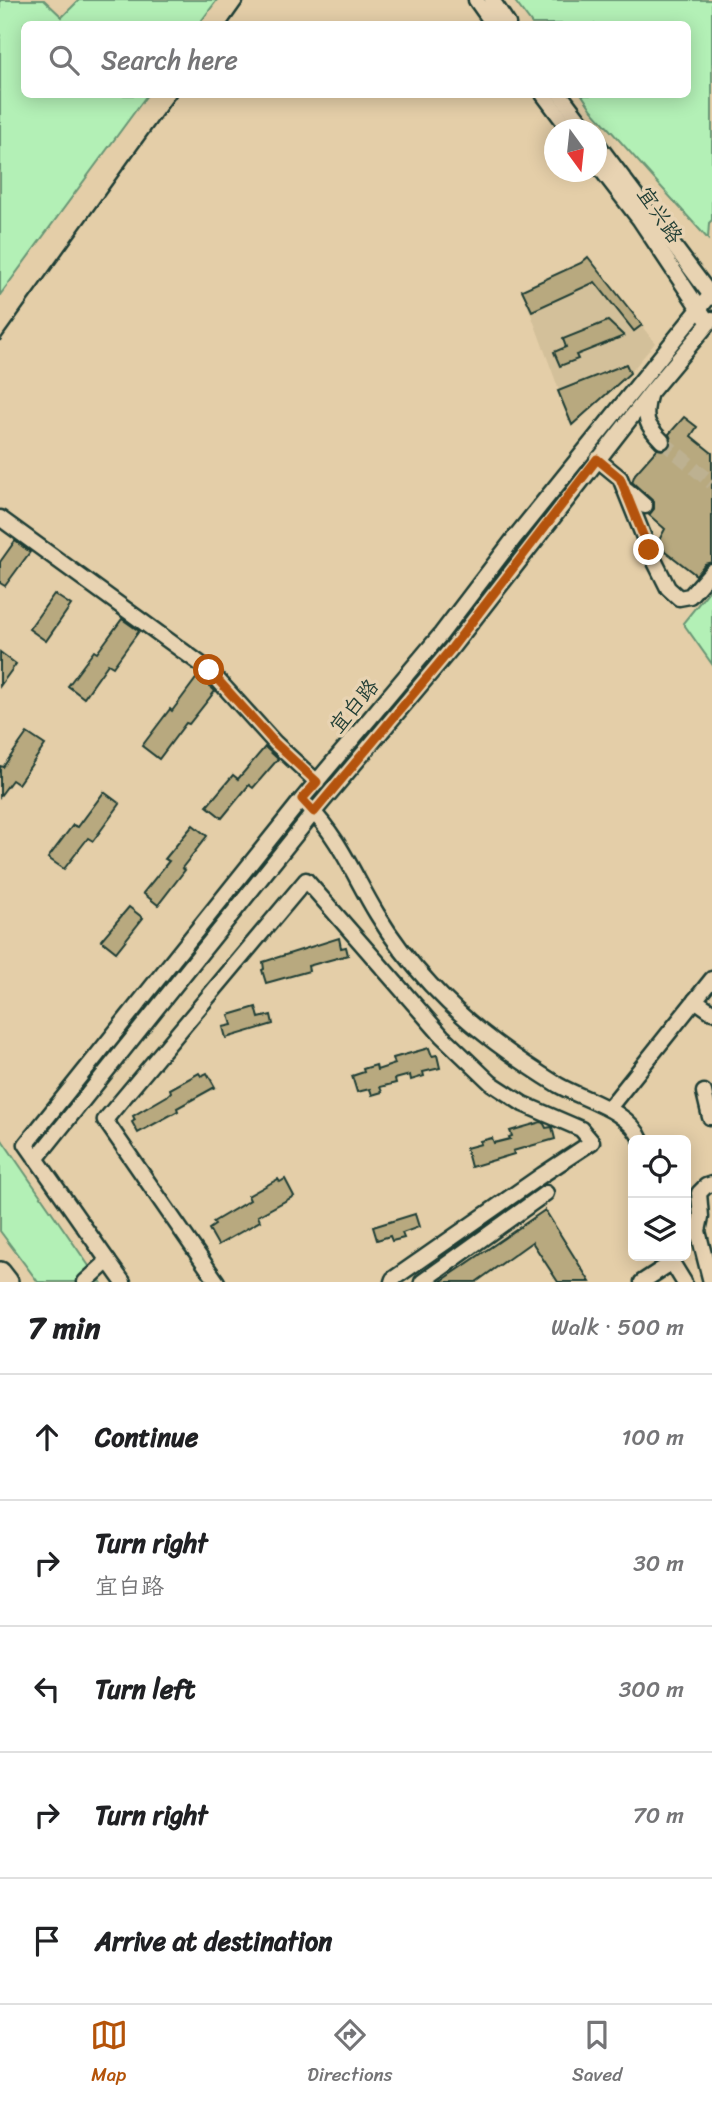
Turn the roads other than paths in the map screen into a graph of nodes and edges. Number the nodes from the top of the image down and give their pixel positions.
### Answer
1 (476, 0) edge
2 (492, 0) edge
3 (491, 21) edge
4 (506, 21) edge
5 (546, 98) edge
6 (563, 98) edge
7 (562, 119) edge
8 (579, 119) edge
9 (607, 155) edge
10 (607, 176) edge
11 (685, 260) junction
12 (674, 271) junction
13 (712, 274) edge
14 (711, 294) edge
15 (699, 308) junction
16 (711, 322) edge
17 (651, 392) junction
18 (662, 441) tunnel mouth
19 (597, 459) junction
20 (624, 486) junction
21 (645, 506) dead end
22 (0, 518) edge
23 (712, 571) edge
24 (317, 782) junction
25 (302, 799) junction
26 (314, 812) junction
27 (712, 979) edge
28 (695, 1000) junction
29 (712, 1012) edge
30 (704, 1092) dead end
31 (609, 1108) junction
32 (712, 1116) edge
33 (638, 1135) edge
34 (36, 1160) junction
35 (712, 1184) edge
36 (546, 1193) dead end
37 (108, 1261) junction
38 (667, 1261) edge
39 (670, 1261) edge
40 (0, 1273) edge
41 (711, 1279) edge
42 (6, 1282) edge
43 (85, 1282) edge
44 (123, 1282) edge
45 (217, 1282) edge
46 (392, 1282) edge
47 (422, 1282) edge
48 (642, 1282) edge
49 (684, 1282) edge

1 - 3 street
2 - 4 street
5 - 7 street
6 - 8 street
9 - 11 street, 宜兴路
10 - 12 street, 宜兴路
11 - 13 street
11 - 14 street, 宜兴路
12 - 14 street
12 - 15 street, 宜兴路
14 - 15 street, 宜白路
15 - 16 street, 宜兴路
15 - 24 street, 宜白路
16 - 17 street
17 - 18 street
17 - 19 street
19 - 20 street
19 - 26 street
20 - 21 street
20 - 23 street
22 - 24 street
24 - 25 street, 宜白路
25 - 26 street
25 - 34 street, 宜白路
26 - 31 street
26 - 34 street
27 - 28 street
28 - 29 street
28 - 31 street
30 - 32 street
31 - 33 street
34 - 37 street
35 - 41 street
36 - 47 street
37 - 43 street
37 - 44 street
38 - 48 street
39 - 49 street
40 - 42 highway
45 - 46 street

